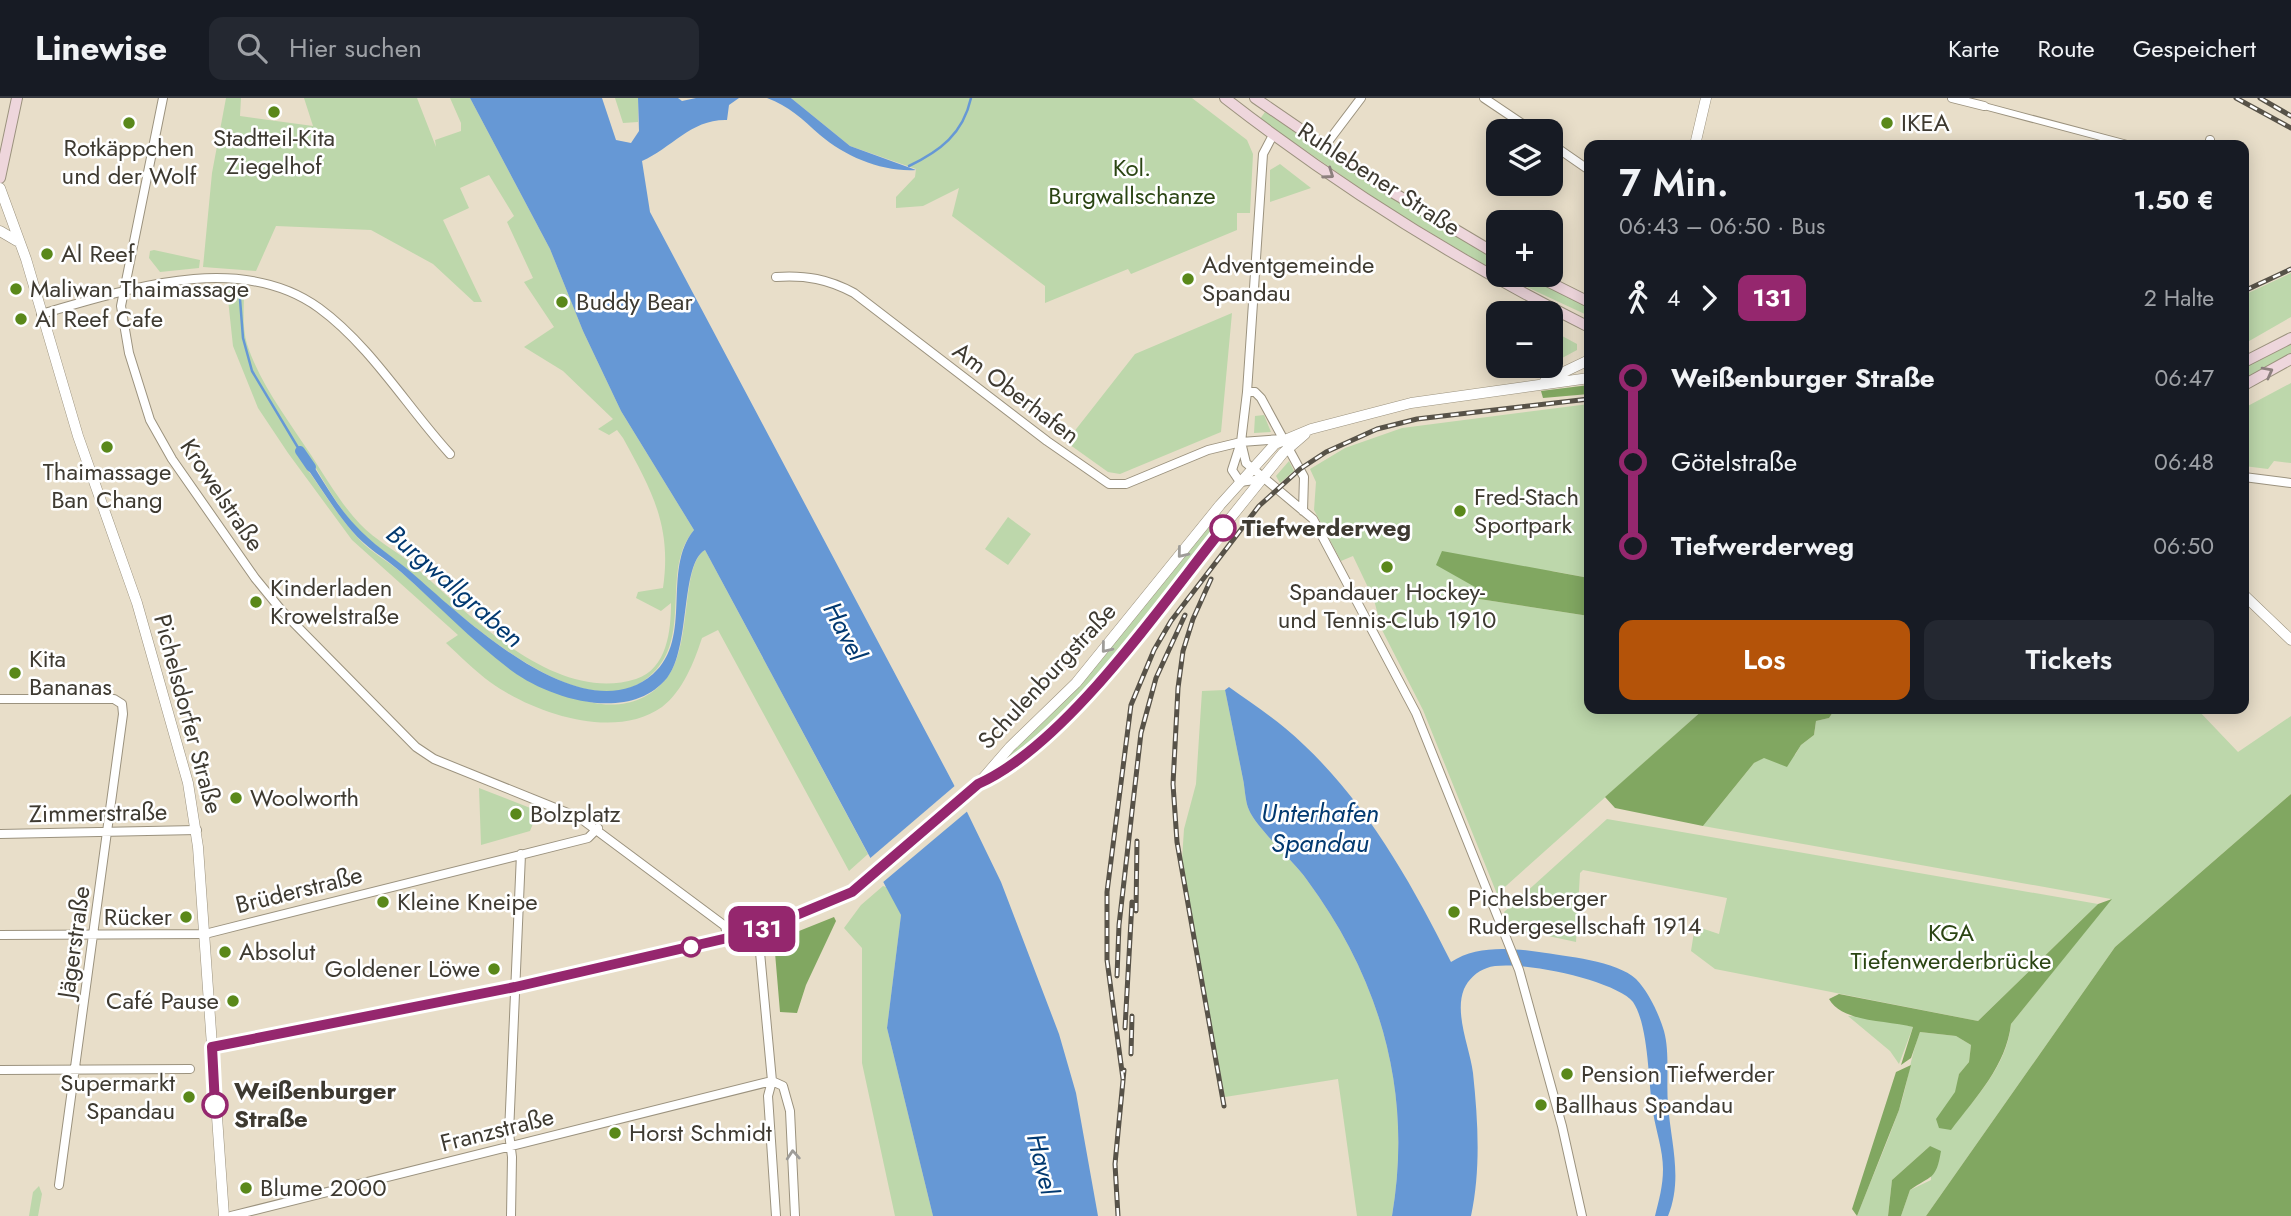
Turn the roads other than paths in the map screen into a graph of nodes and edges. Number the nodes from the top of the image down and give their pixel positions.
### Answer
1 (17, 98) edge
2 (163, 98) edge
3 (1225, 98) edge
4 (1255, 98) edge
5 (1361, 98) edge
6 (1484, 98) edge
7 (1706, 98) edge
8 (1952, 98) edge
9 (1984, 106) joint
10 (1515, 119) edge
11 (1273, 135) junction
12 (1696, 140) edge
13 (2112, 140) edge
14 (1324, 147) junction
15 (1563, 153) edge
16 (1584, 167) edge
17 (0, 178) edge
18 (0, 188) edge
19 (0, 231) edge
20 (17, 241) junction
21 (1486, 248) edge
22 (776, 277) dead end
23 (1559, 287) edge
24 (122, 294) junction
25 (1584, 300) edge
26 (41, 314) junction
27 (1584, 324) edge
28 (2291, 338) edge
29 (2249, 359) edge
30 (2291, 359) edge
31 (1584, 362) edge
32 (1584, 379) edge
33 (2249, 382) edge
34 (1534, 385) junction
35 (1248, 393) junction
36 (1241, 442) junction
37 (1287, 443) junction
38 (450, 454) dead end
39 (1252, 469) junction
40 (2249, 478) edge
41 (1262, 479) junction
42 (1240, 482) junction
43 (2291, 484) edge
44 (1303, 511) junction
45 (2249, 600) edge
46 (2291, 640) edge
47 (0, 699) edge
48 (978, 784) junction
49 (598, 828) junction
50 (197, 830) junction
51 (109, 832) junction
52 (0, 834) edge
53 (521, 854) junction
54 (758, 931) junction
55 (205, 934) junction
56 (0, 935) edge
57 (95, 936) junction
58 (728, 940) junction
59 (515, 987) junction
60 (212, 1047) junction
61 (190, 1069) dead end
62 (0, 1070) edge
63 (75, 1070) junction
64 (772, 1082) junction
65 (511, 1147) junction
66 (59, 1185) dead end
67 (224, 1216) edge
68 (231, 1216) edge
69 (511, 1216) edge
70 (776, 1216) edge
71 (795, 1216) edge
72 (1582, 1216) edge

1 - 17 main road
2 - 24 street, Krowelstraße
3 - 11 main road, Ruhlebener Straße
4 - 14 main road, Ruhlebener Straße
5 - 14 street
6 - 10 street
7 - 12 street
8 - 9 street
9 - 13 street
11 -> 27 main road, Ruhlebener Straße
11 - 35 street
14 - 21 main road, Ruhlebener Straße
15 - 16 street
18 - 20 street, Pichelsdorfer Straße
19 - 20 street
20 - 26 street, Pichelsdorfer Straße
22 - 36 street, Am Oberhafen
23 - 25 main road
24 - 26 street
24 - 38 street
24 - 49 street, Krowelstraße
26 - 50 street, Pichelsdorfer Straße
28 - 29 main road
33 -> 30 main road
31 - 34 street, Schulenburgstraße
32 - 34 street, Schulenburgstraße
34 - 37 street, Schulenburgstraße
35 - 36 street
35 - 37 street
36 - 37 street
36 - 39 street
36 - 42 street
37 - 39 street, Schulenburgstraße
37 - 41 street, Schulenburgstraße
37 - 44 street
39 - 41 street
39 - 42 street, Schulenburgstraße
40 - 43 street
41 - 42 street
41 - 44 street
41 - 48 street, Schulenburgstraße
42 -> 48 street, Schulenburgstraße
44 - 72 street
45 - 46 street
47 - 51 street, Jägerstraße
48 - 54 street
49 - 53 street, Brüderstraße
49 - 58 street, Krowelstraße
50 - 51 street, Zimmerstraße
50 - 55 street, Pichelsdorfer Straße
51 - 52 street, Zimmerstraße
51 - 57 street, Jägerstraße
53 - 55 street, Brüderstraße
53 - 59 street
54 - 58 street
54 - 64 street
55 - 57 street, Brüderstraße
55 - 60 street, Pichelsdorfer Straße
56 - 57 street, Brüderstraße
57 - 63 street, Jägerstraße
58 - 59 street
59 - 60 street
59 - 65 street
60 - 67 street, Pichelsdorfer Straße
61 - 63 street
62 - 63 street
63 - 66 street, Jägerstraße
64 - 65 street, Franzstraße
64 - 70 street
71 -> 64 street
65 - 68 street, Franzstraße
65 - 69 street

